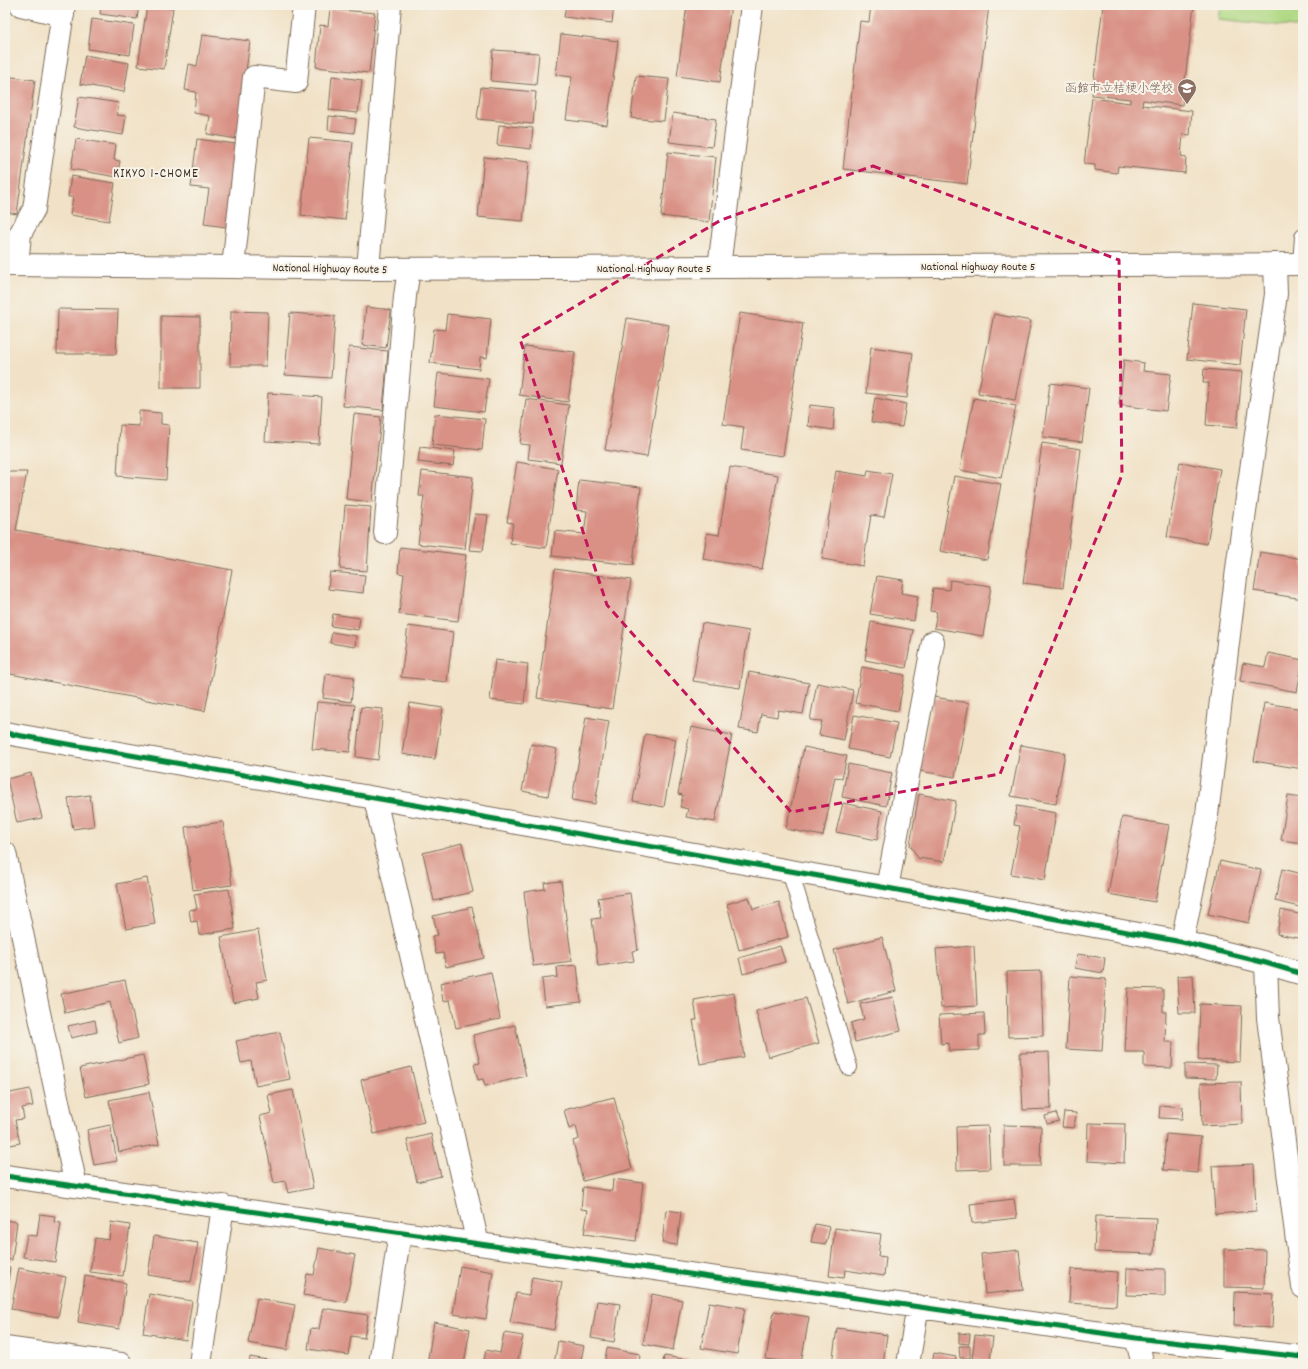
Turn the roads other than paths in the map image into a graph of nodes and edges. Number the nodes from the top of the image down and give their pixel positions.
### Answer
1 (21, 5) edge
2 (304, 5) edge
3 (390, 5) edge
4 (752, 5) edge
5 (64, 10) edge
6 (1303, 236) edge
7 (1275, 264) junction
8 (1302, 264) edge
9 (11, 265) edge
10 (233, 267) junction
11 (719, 267) junction
12 (368, 269) junction
13 (409, 269) junction
14 (385, 533) dead end
15 (933, 642) dead end
16 (5, 733) edge
17 (376, 799) junction
18 (5, 853) edge
19 (790, 871) junction
20 (887, 888) junction
21 (1182, 942) junction
22 (1266, 963) junction
23 (1303, 974) edge
24 (850, 1067) dead end
25 (5, 1176) edge
26 (76, 1186) junction
27 (223, 1206) junction
28 (400, 1232) junction
29 (478, 1244) junction
30 (1303, 1287) edge
31 (918, 1306) junction
32 (1136, 1338) junction
33 (5, 1348) edge
34 (1303, 1357) edge
35 (121, 1364) edge
36 (200, 1364) edge
37 (380, 1364) edge
38 (908, 1364) edge
39 (1143, 1364) edge

1 - 5 main road
2 - 10 main road
3 - 12 main road
4 - 11 main road
5 - 9 main road
6 - 8 lane
7 - 8 main road, National Highway Route 5
7 - 11 main road, National Highway Route 5
7 - 21 main road
9 - 10 main road, National Highway Route 5
10 - 12 main road, National Highway Route 5
11 - 13 main road, National Highway Route 5
12 - 13 main road, National Highway Route 5
13 - 14 main road
15 - 20 main road
16 - 17 main road
17 - 19 main road
17 - 29 main road
18 - 26 main road
19 - 20 main road
19 - 24 lane
20 - 21 main road
21 - 22 main road
22 - 23 main road
22 - 30 main road
25 - 26 main road
26 - 27 main road
27 - 28 main road
27 - 36 main road
28 - 29 main road
28 - 37 main road
29 - 31 main road
31 - 32 main road
31 - 38 main road
32 - 34 main road
32 - 39 main road
33 - 35 main road

